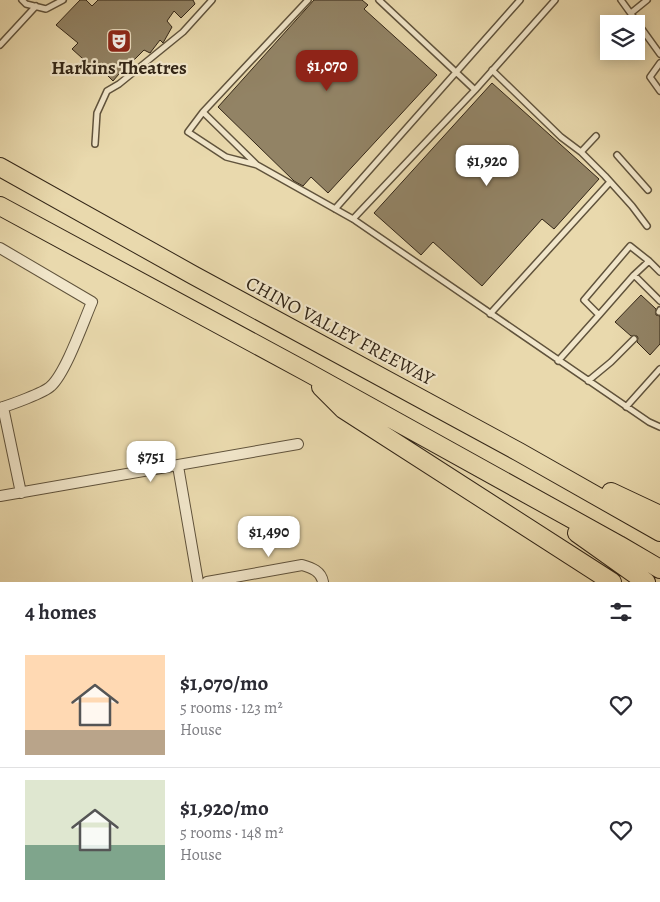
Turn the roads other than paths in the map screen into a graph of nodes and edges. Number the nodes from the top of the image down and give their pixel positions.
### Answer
1 (22, 0) edge
2 (63, 0) edge
3 (212, 0) edge
4 (308, 0) edge
5 (379, 0) edge
6 (520, 0) edge
7 (555, 0) edge
8 (621, 0) edge
9 (647, 0) edge
10 (36, 6) junction
11 (631, 13) junction
12 (0, 45) edge
13 (660, 54) edge
14 (660, 63) edge
15 (492, 70) junction
16 (456, 72) junction
17 (475, 90) junction
18 (660, 91) edge
19 (203, 112) junction
20 (596, 136) dead end
21 (95, 144) dead end
22 (581, 152) junction
23 (617, 155) dead end
24 (0, 158) edge
25 (257, 165) junction
26 (0, 167) edge
27 (21, 179) junction
28 (610, 182) junction
29 (648, 190) dead end
30 (0, 206) edge
31 (335, 210) junction
32 (352, 219) junction
33 (647, 226) dead end
34 (0, 248) edge
35 (650, 261) junction
36 (660, 272) edge
37 (634, 275) junction
38 (660, 301) edge
39 (490, 314) junction
40 (599, 315) junction
41 (634, 339) dead end
42 (558, 361) junction
43 (660, 369) edge
44 (307, 372) junction
45 (588, 381) junction
46 (2, 407) edge
47 (626, 407) junction
48 (660, 427) edge
49 (298, 444) dead end
50 (519, 452) junction
51 (178, 466) junction
52 (511, 486) junction
53 (21, 492) junction
54 (0, 496) edge
55 (660, 515) edge
56 (660, 532) edge
57 (660, 570) edge
58 (322, 579) edge
59 (198, 582) edge
60 (207, 582) edge
61 (612, 582) edge
62 (646, 582) edge

1 - 10 lane
2 - 10 lane
3 - 21 lane
4 - 19 lane
5 - 16 lane
6 - 16 lane
7 - 15 lane
8 - 11 lane
9 - 11 lane
10 - 12 lane
11 - 13 lane
14 - 18 lane
15 - 17 lane
15 - 22 lane
16 - 17 lane
16 - 31 lane
17 - 32 lane
19 - 25 lane
19 - 25 lane
20 - 22 lane
22 - 28 lane
23 - 29 lane
24 - 27 highway
25 - 31 lane
26 - 27 highway, CHINO VALLEY FREEWAY
27 - 50 highway, CHINO VALLEY FREEWAY
28 - 33 lane
28 - 39 lane
30 - 44 highway
31 - 32 lane
32 - 39 lane
34 - 46 street
35 - 36 lane
35 - 37 lane
35 - 40 lane
37 - 38 lane
37 - 40 lane
39 - 42 lane
40 - 42 lane
41 - 45 lane
42 - 45 lane
43 - 47 lane
44 - 52 highway
44 - 61 highway
45 - 47 lane
46 - 53 street
47 - 48 lane
49 - 51 street
50 - 55 highway
50 - 56 highway, CHINO VALLEY FREEWAY
51 - 53 street
51 - 59 street
52 - 57 highway
52 - 62 highway
53 - 54 street
58 - 60 street

